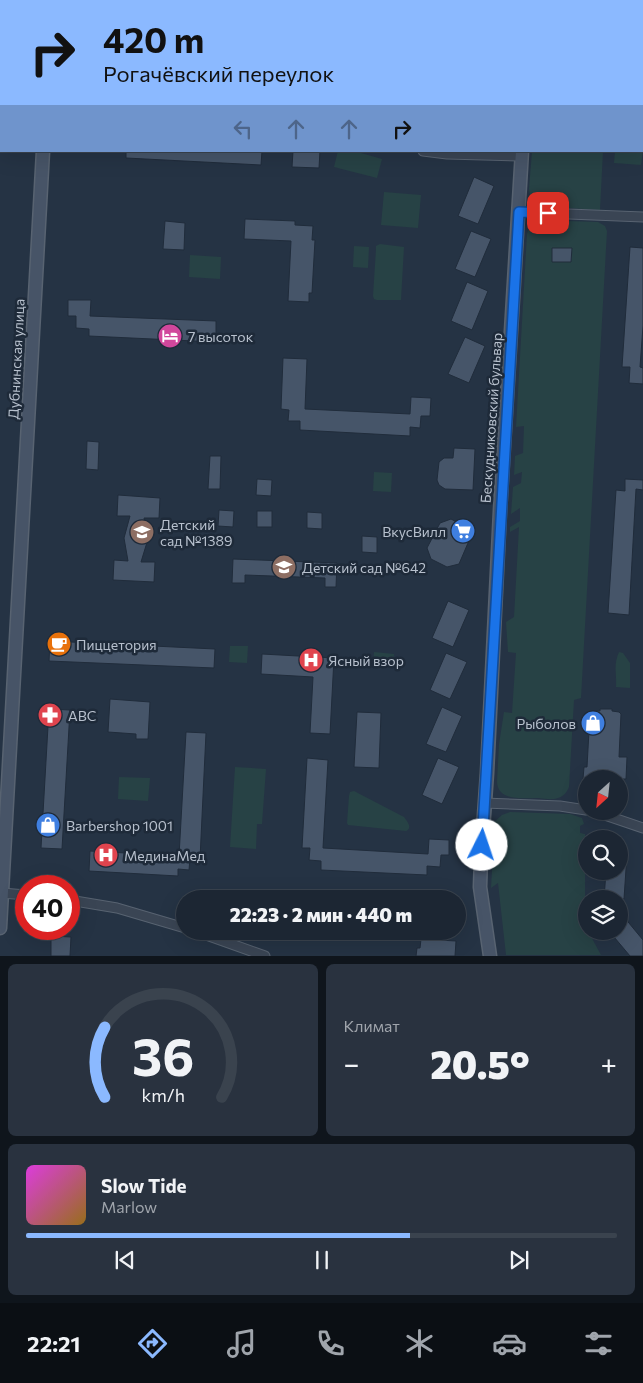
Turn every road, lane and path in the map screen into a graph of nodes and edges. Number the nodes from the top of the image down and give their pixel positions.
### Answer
1 (43, 152) edge
2 (432, 152) edge
3 (522, 154) edge
4 (519, 212) junction
5 (643, 217) edge
6 (484, 803) junction
7 (578, 809) edge
8 (619, 820) edge
9 (643, 828) edge
10 (1, 893) edge
11 (15, 894) edge
12 (80, 902) edge
13 (176, 925) edge
14 (0, 928) edge
15 (220, 940) edge
16 (265, 956) edge
17 (490, 956) edge

1 - 10 street, Дубнинская улица
2 - 3 street
3 - 4 street, Бескудниковский бульвар
4 - 5 street
4 - 6 street, Бескудниковский бульвар
6 - 7 street
6 - 17 street, Бескудниковский бульвар
8 - 9 street
10 - 11 street
10 - 14 street, Дубнинская улица
12 - 13 street
15 - 16 street

